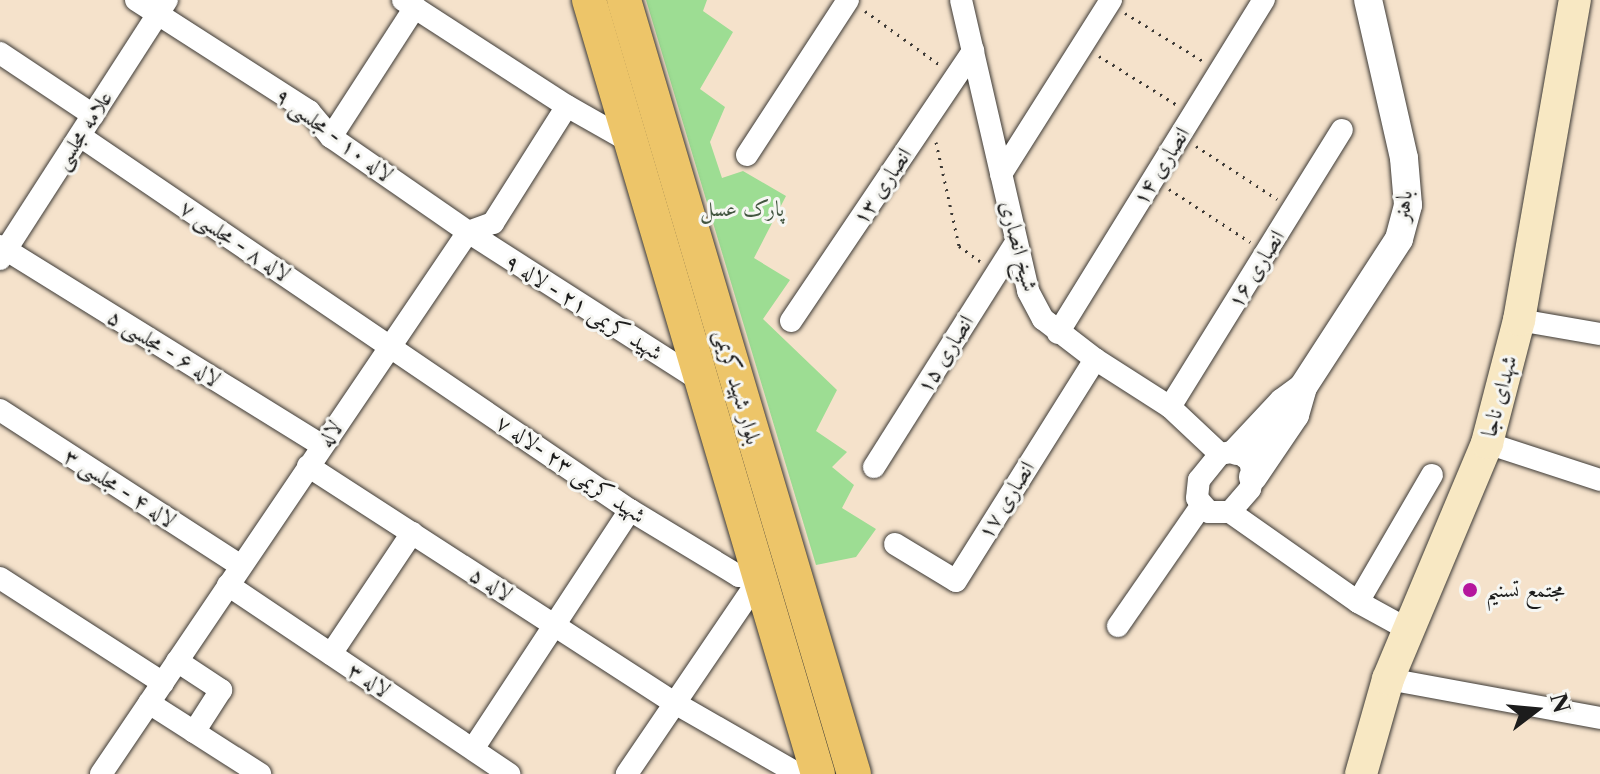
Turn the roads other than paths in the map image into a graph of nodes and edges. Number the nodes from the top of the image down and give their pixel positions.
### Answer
1 (136, 0) edge
2 (589, 0) edge
3 (624, 0) edge
4 (848, 0) edge
5 (961, 0) edge
6 (1264, 0) edge
7 (1368, 0) edge
8 (1575, 0) edge
9 (1110, 2) edge
10 (409, 4) edge
11 (162, 7) edge
12 (973, 51) junction
13 (0, 53) edge
14 (567, 106) junction
15 (93, 115) junction
16 (1342, 130) dead end
17 (80, 136) junction
18 (331, 137) junction
19 (632, 143) junction
20 (747, 155) dead end
21 (1001, 174) junction
22 (468, 232) junction
23 (1016, 242) junction
24 (2, 252) edge
25 (1519, 320) junction
26 (791, 321) dead end
27 (1058, 333) junction
28 (1600, 334) edge
29 (390, 345) junction
30 (1095, 359) junction
31 (701, 381) junction
32 (1303, 387) junction
33 (1170, 407) junction
34 (0, 410) edge
35 (1487, 443) junction
36 (322, 446) junction
37 (1228, 452) junction
38 (308, 466) junction
39 (874, 467) dead end
40 (1432, 475) dead end
41 (1253, 477) junction
42 (1600, 480) edge
43 (1201, 506) junction
44 (630, 510) junction
45 (1230, 512) junction
46 (412, 533) junction
47 (895, 544) dead end
48 (241, 566) junction
49 (0, 578) edge
50 (760, 578) junction
51 (228, 585) junction
52 (1358, 602) junction
53 (555, 625) junction
54 (1118, 626) dead end
55 (1409, 630) junction
56 (331, 654) junction
57 (177, 661) junction
58 (1388, 679) junction
59 (163, 683) junction
60 (673, 702) junction
61 (149, 703) junction
62 (1600, 718) edge
63 (194, 732) junction
64 (473, 749) junction
65 (806, 772) edge
66 (101, 774) edge
67 (260, 774) edge
68 (509, 774) edge
69 (627, 774) edge
70 (854, 774) edge
71 (1361, 774) edge

1 - 11 street, لاله ۱۰ - مجلسی ۹
2 - 19 main road, بلوار شهید کریمی
3 - 70 main road, بلوار شهید کریمی
4 - 20 street
5 - 12 street, شیخ انصاری
6 - 27 street, انصاری ۱۴
7 - 32 street, باهنر
8 - 25 main road, شهدای ناجا
9 - 21 street
10 - 14 street
10 - 18 street
11 - 15 street, علامه مجلسی
11 - 18 street, لاله ۱۰ - مجلسی ۹
12 - 21 street, شیخ انصاری
12 - 26 street, انصاری ۱۳
13 - 15 street
14 - 19 street
14 - 22 street, لاله
15 - 17 street, علامه مجلسی
16 - 33 street, انصاری ۱۶
17 - 24 street, علامه مجلسی
17 - 29 street, لاله ۸ - مجلسی ۷
18 - 22 street, لاله ۱۰ - مجلسی ۹
19 - 31 main road, بلوار شهید کریمی
21 - 23 street, شیخ انصاری
22 - 29 street, لاله
22 - 31 street, شهید کریمی ۲۱ - لاله ۹
23 - 27 street, شیخ انصاری
23 - 39 street, انصاری ۱۵
24 - 36 street, لاله ۶ - مجلسی ۵
25 - 28 street
25 - 35 main road, شهدای ناجا
27 - 30 street, شیخ انصاری
29 - 36 street, لاله
29 - 44 street, شهید کریمی ۲۳ -لاله ۷
30 - 33 street, شیخ انصاری
30 - 47 street, انصاری ۱۷
31 - 50 main road, بلوار شهید کریمی
32 - 37 street, باهنر
32 - 41 street, باهنر
33 - 37 street, شیخ انصاری
34 - 48 street, لاله ۴ - مجلسی ۳
35 - 42 street
35 - 55 main road, شهدای ناجا
36 - 38 street, لاله
37 - 41 street
37 - 43 street
38 - 46 street, لاله ۵
38 - 48 street, لاله
40 - 52 street
41 - 45 street
43 - 45 street
43 - 54 street
44 - 50 street, شهید کریمی ۲۳ -لاله ۷
44 - 53 street
45 - 52 street
46 - 53 street, لاله ۵
46 - 56 street
48 - 51 street, لاله
49 - 59 street
50 - 60 street
50 - 65 main road, بلوار شهید کریمی
51 - 56 street, لاله ۳
51 - 57 street, لاله
52 - 55 street
53 - 60 street, لاله ۵
53 - 64 street
55 - 58 main road, شهدای ناجا
56 - 64 street, لاله ۳
57 - 59 street, لاله
57 - 63 street
58 - 62 street
58 - 71 main road, شهدای ناجا
59 - 61 street, لاله
60 - 65 street, لاله ۵
60 - 69 street
61 - 63 street
61 - 66 street, لاله
63 - 67 street
64 - 68 street, لاله ۳

